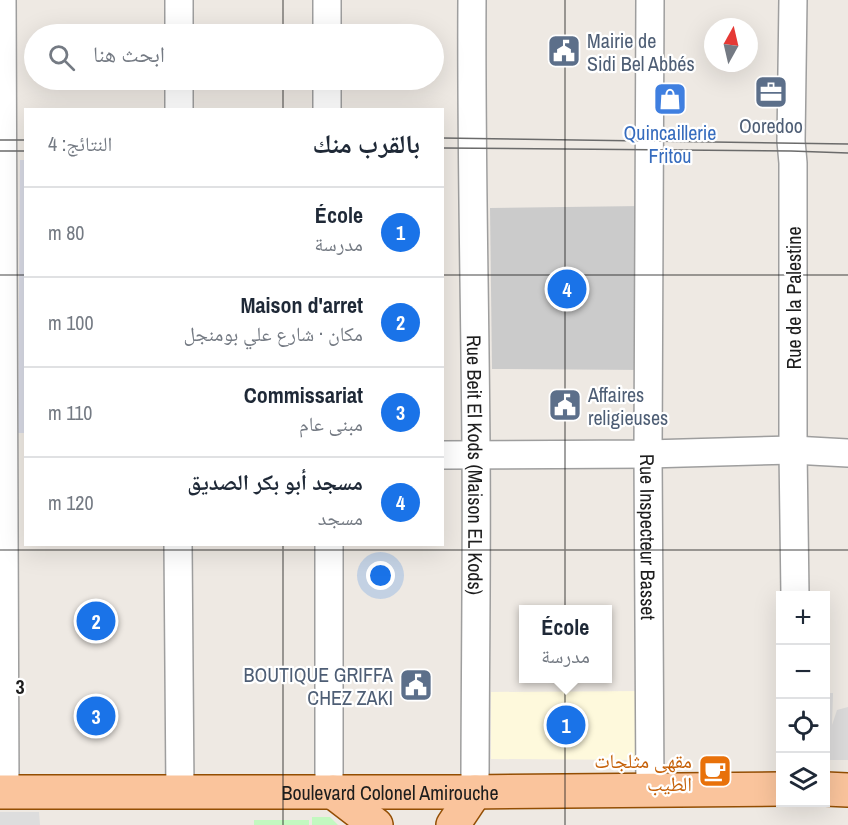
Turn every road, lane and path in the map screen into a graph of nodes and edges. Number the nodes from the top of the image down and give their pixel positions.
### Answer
1 (2, 0) edge
2 (179, 0) edge
3 (327, 0) edge
4 (472, 0) edge
5 (650, 0) edge
6 (793, 0) edge
7 (179, 24) edge
8 (327, 24) edge
9 (179, 90) edge
10 (327, 90) edge
11 (179, 108) edge
12 (327, 108) edge
13 (793, 450) junction
14 (848, 453) edge
15 (444, 454) edge
16 (476, 454) junction
17 (648, 454) junction
18 (10, 461) edge
19 (178, 546) edge
20 (329, 546) edge
21 (795, 591) edge
22 (776, 789) edge
23 (830, 789) edge
24 (848, 789) edge
25 (650, 790) junction
26 (3, 792) edge
27 (180, 792) junction
28 (331, 792) junction
29 (475, 792) junction
30 (375, 825) edge
31 (453, 825) edge

1 - 18 street
2 - 7 street
3 - 8 street
4 - 16 street, Rue Beit El Kods (Maison EL Kods)
5 - 17 street, Rue Inspecteur Basset
6 - 13 street, Rue de la Palestine
9 - 11 street
10 - 12 street
13 - 14 street
13 - 17 street
13 - 21 street, Rue de la Palestine
15 - 16 street
16 - 17 street
16 - 29 street, Rue Beit El Kods (Maison EL Kods)
17 - 25 street, Rue Inspecteur Basset
18 - 26 street
19 - 27 street
20 - 28 street
22 - 25 main road, Boulevard Colonel Amirouche
23 - 24 main road
25 - 29 main road, Boulevard Colonel Amirouche
26 - 27 main road, Boulevard Colonel Amirouche
27 - 28 main road, Boulevard Colonel Amirouche
28 - 29 main road, Boulevard Colonel Amirouche
28 - 30 main road
29 - 31 main road

